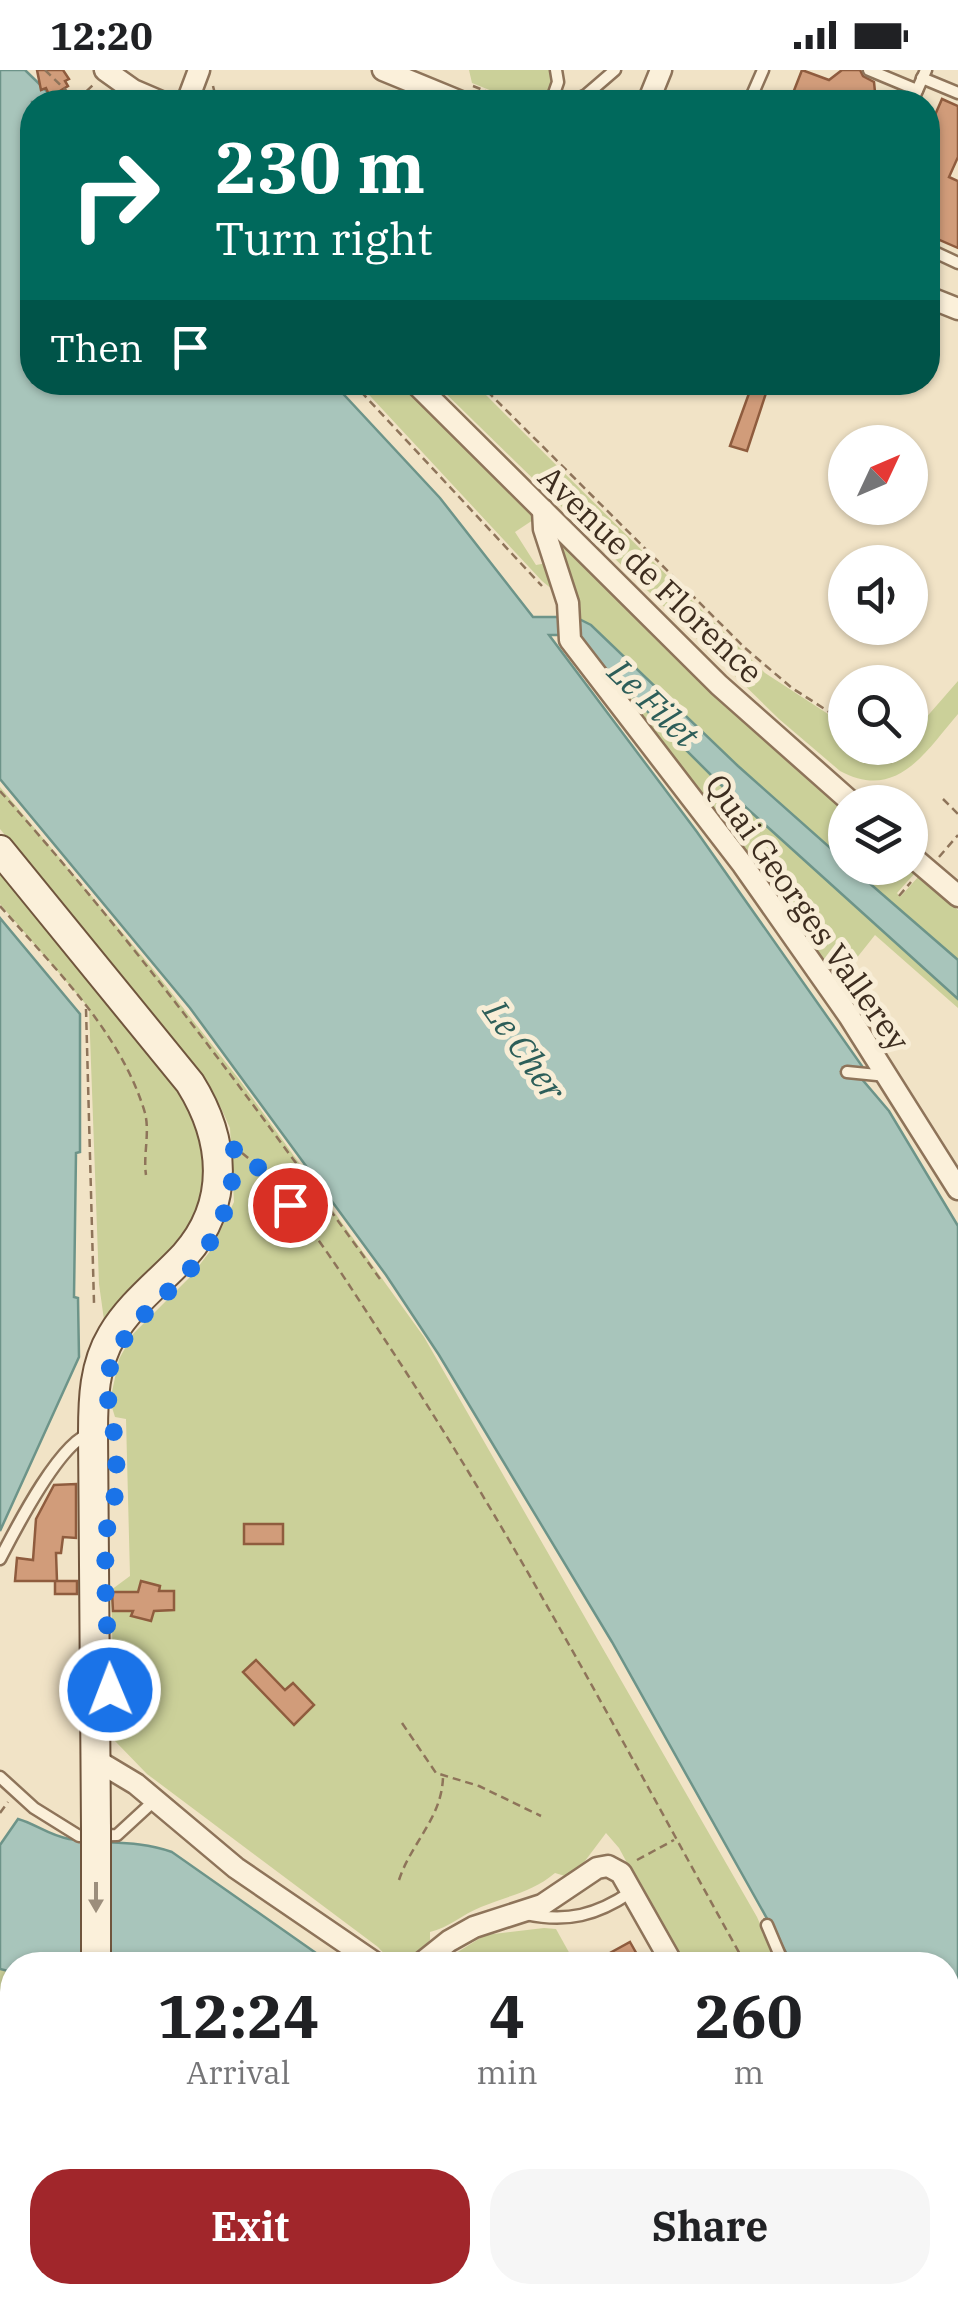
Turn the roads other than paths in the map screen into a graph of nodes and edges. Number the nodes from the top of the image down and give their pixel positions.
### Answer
1 (382, 70) edge
2 (615, 70) edge
3 (869, 70) edge
4 (924, 74) edge
5 (100, 76) edge
6 (132, 90) edge
7 (453, 90) edge
8 (593, 90) edge
9 (917, 90) joint
10 (958, 93) edge
11 (427, 395) edge
12 (543, 510) junction
13 (832, 785) edge
14 (0, 850) edge
15 (928, 870) edge
16 (958, 896) edge
17 (847, 1072) dead end
18 (888, 1076) junction
19 (958, 1189) edge
20 (93, 1433) junction
21 (0, 1559) edge
22 (96, 1760) junction
23 (0, 1777) edge
24 (154, 1800) junction
25 (631, 1892) junction
26 (520, 1912) junction
27 (766, 1924) dead end
28 (96, 1952) edge
29 (359, 1952) edge
30 (435, 1952) edge
31 (666, 1952) edge
32 (778, 1952) edge

1 - 7 street
2 - 8 lane
3 - 9 lane
4 - 9 lane
4 - 10 lane
5 - 6 street
11 - 12 street, Avenue de Florence
12 - 13 street, Avenue de Florence
12 - 18 street, Quai Georges Vallerey
14 - 20 street
15 - 16 street
17 - 18 lane
18 - 19 street, Quai Georges Vallerey
20 - 21 lane
20 - 22 street
22 - 24 street
22 -> 28 street, bridge
23 - 24 lane
24 - 29 street
25 - 26 lane
25 - 26 street
25 - 31 street
26 - 30 street
27 - 32 lane

